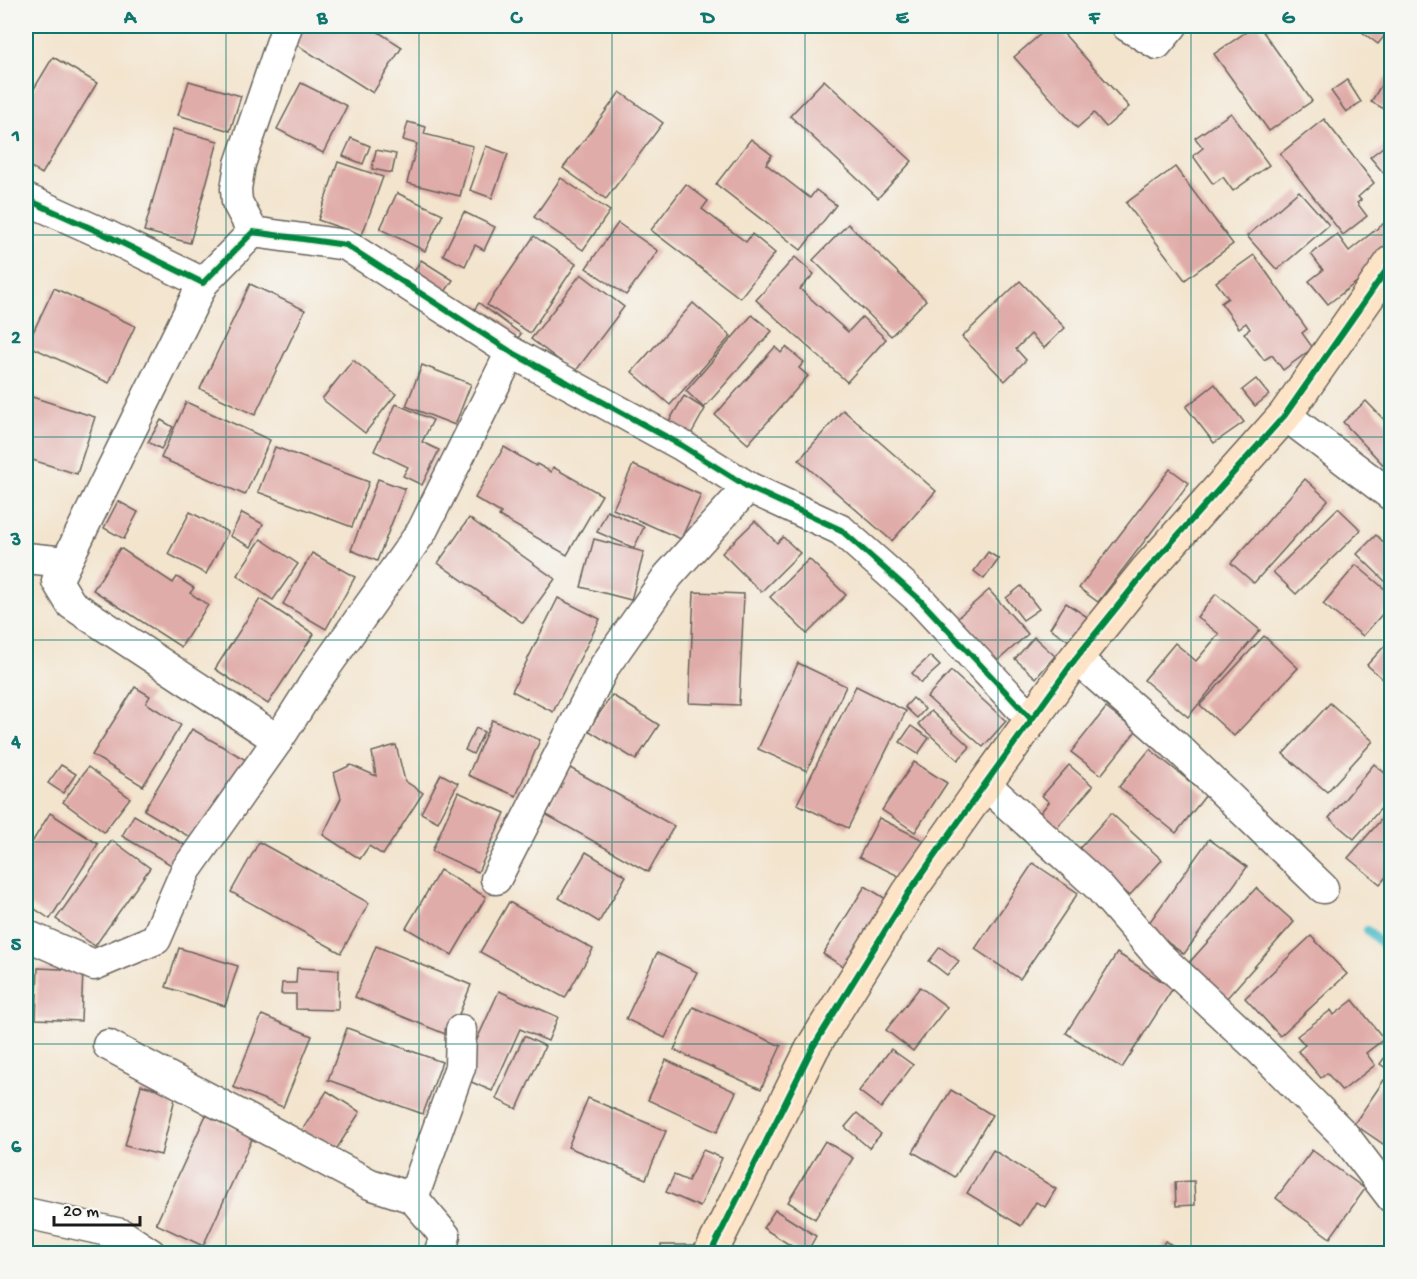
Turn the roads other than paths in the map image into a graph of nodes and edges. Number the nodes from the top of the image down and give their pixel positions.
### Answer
1 (287, 26) edge
2 (1127, 26) edge
3 (1172, 26) edge
4 (26, 199) edge
5 (253, 232) junction
6 (1392, 262) edge
7 (203, 283) junction
8 (511, 352) junction
9 (1285, 415) junction
10 (748, 487) junction
11 (1392, 496) edge
12 (26, 558) edge
13 (66, 562) junction
14 (1076, 658) junction
15 (1031, 719) junction
16 (278, 740) junction
17 (985, 784) junction
18 (496, 879) dead end
19 (1323, 888) dead end
20 (26, 935) edge
21 (461, 1030) dead end
22 (108, 1046) dead end
23 (413, 1198) junction
24 (1392, 1198) edge
25 (26, 1213) edge
26 (119, 1244) edge
27 (151, 1254) edge
28 (439, 1254) edge
29 (710, 1254) edge

1 - 5 street
2 - 3 street
4 - 7 street
5 - 7 street
5 - 8 street
6 - 9 street
7 - 13 street
8 - 10 street
8 - 16 street
9 - 11 street
9 - 14 street
10 - 15 street
10 - 18 street
12 - 13 street
13 - 16 street
14 - 15 street
14 - 19 street
15 - 17 street
16 - 20 street
17 - 24 street
17 - 29 street
21 - 23 street
22 - 23 street
23 - 28 street
25 - 26 street
26 - 27 street

